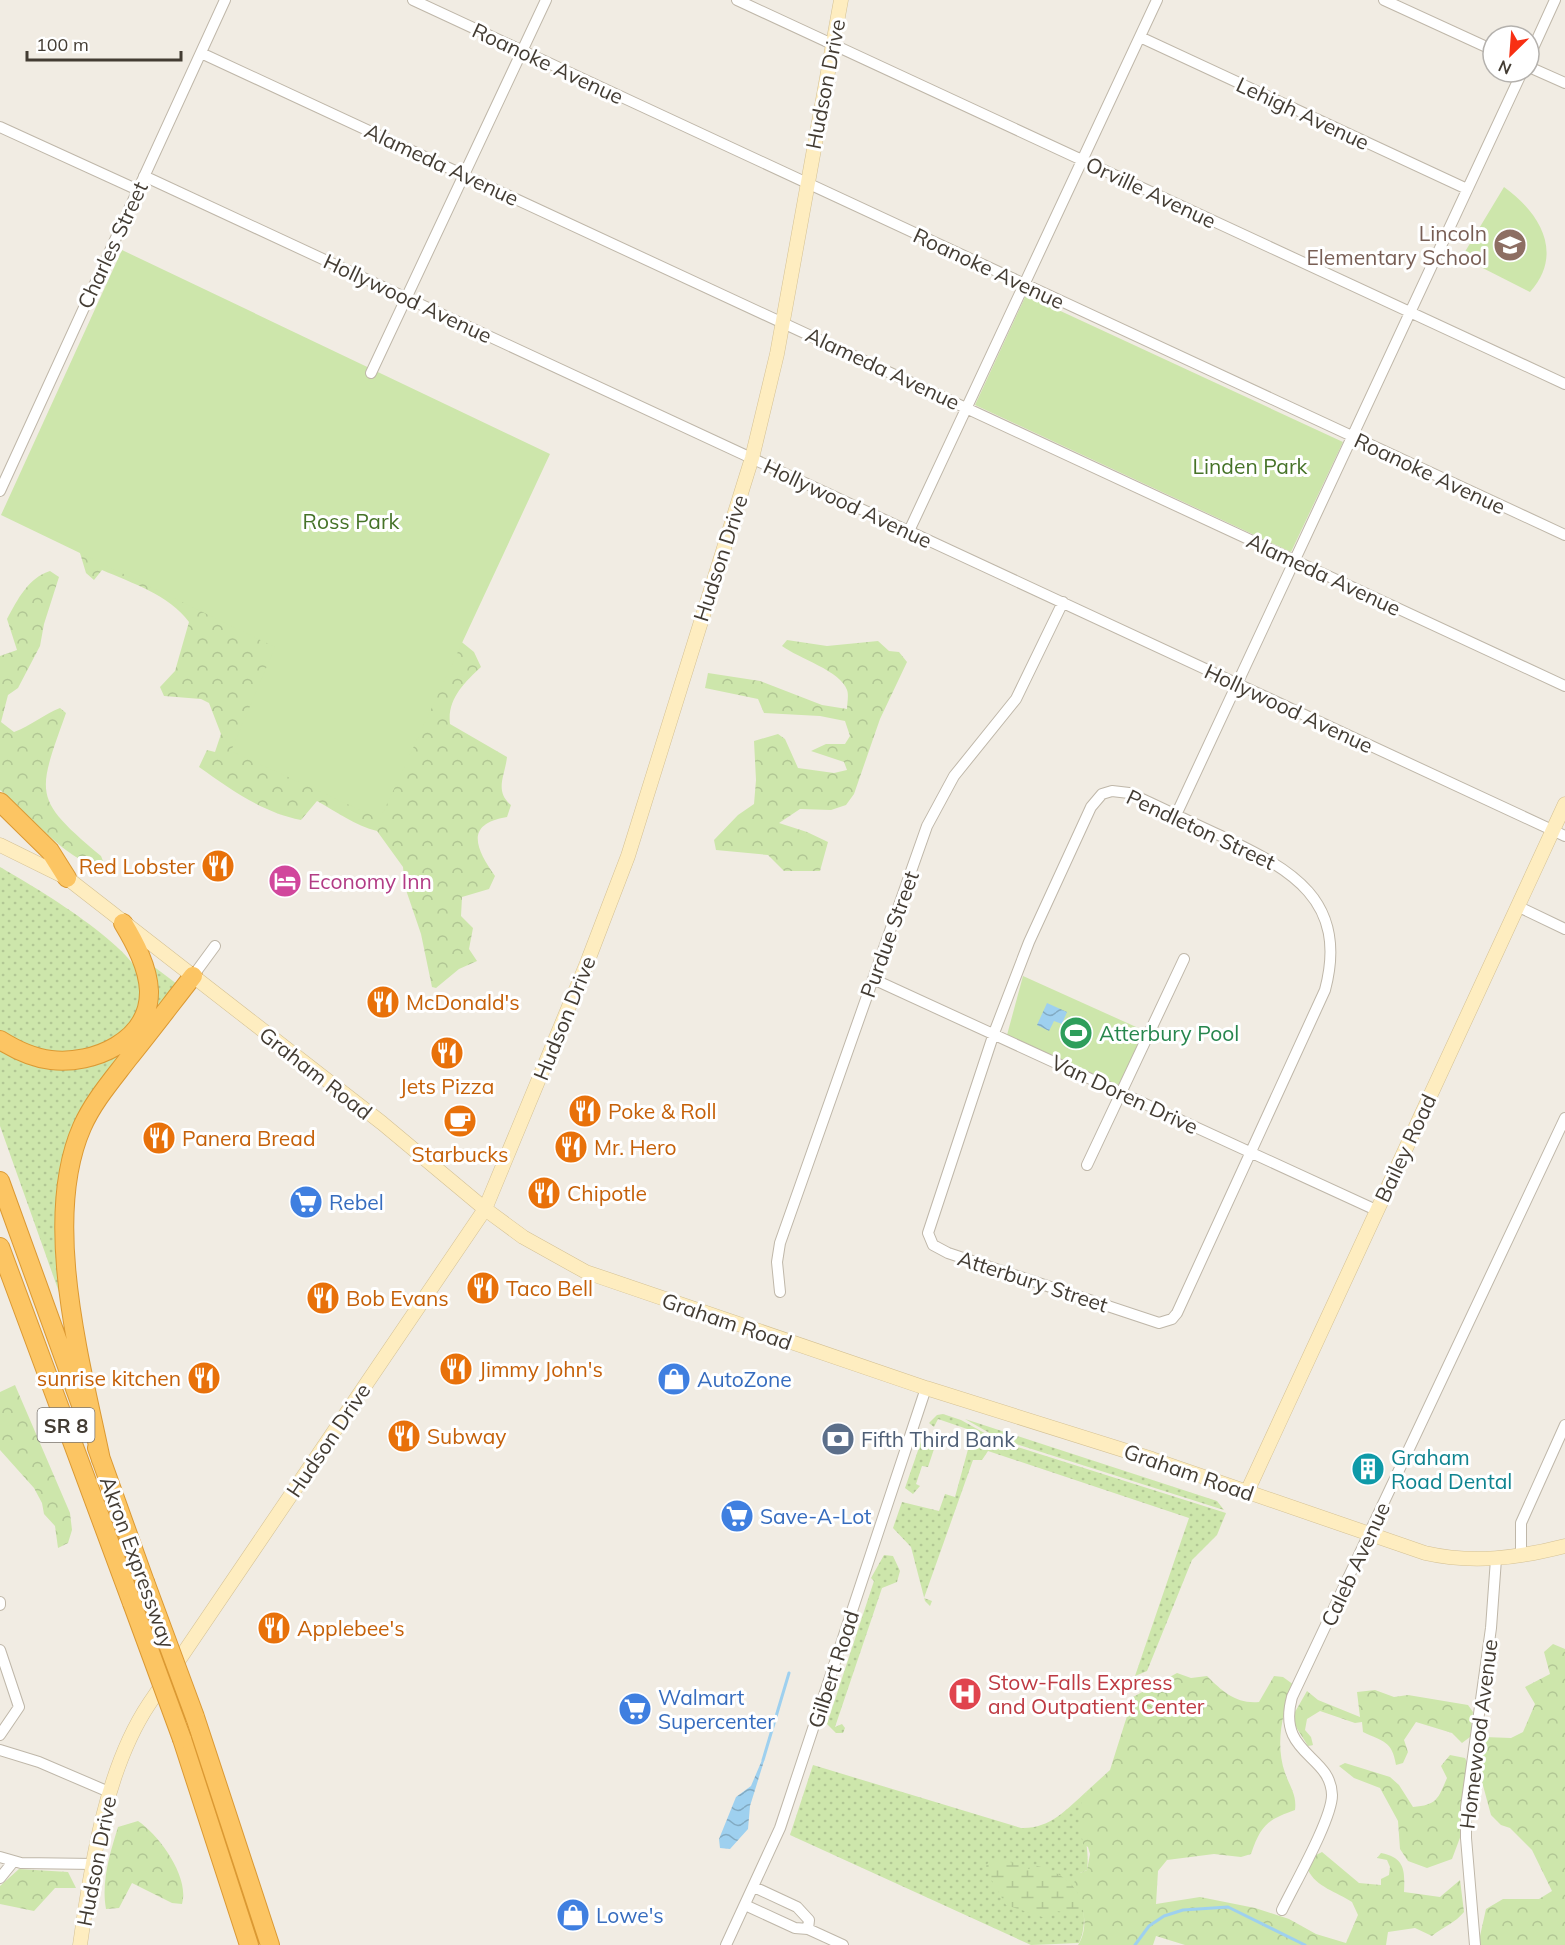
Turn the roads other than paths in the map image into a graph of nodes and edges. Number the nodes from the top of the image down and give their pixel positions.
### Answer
1 (225, 0) edge
2 (413, 0) edge
3 (546, 0) edge
4 (737, 0) edge
5 (841, 0) edge
6 (1157, 0) edge
7 (1384, 0) edge
8 (1555, 0) edge
9 (1541, 31) edge
10 (1140, 37) junction
11 (1481, 44) edge
12 (834, 46) junction
13 (522, 50) junction
14 (201, 53) junction
15 (1541, 72) edge
16 (1565, 83) edge
17 (1516, 84) edge
18 (0, 127) edge
19 (1082, 160) junction
20 (465, 175) junction
21 (144, 176) junction
22 (807, 184) junction
23 (1467, 189) junction
24 (138, 190) junction
25 (1024, 285) junction
26 (407, 298) junction
27 (1410, 312) junction
28 (782, 320) junction
29 (371, 373) dead end
30 (1565, 384) edge
31 (966, 407) junction
32 (1352, 437) junction
33 (752, 458) junction
34 (0, 491) edge
35 (909, 531) junction
36 (1565, 535) edge
37 (1295, 561) junction
38 (1063, 602) junction
39 (1237, 684) junction
40 (1565, 686) edge
41 (0, 802) edge
42 (1565, 804) edge
43 (1176, 814) junction
44 (1559, 833) edge
45 (0, 845) edge
46 (67, 878) junction
47 (1517, 906) junction
48 (123, 923) junction
49 (1565, 928) edge
50 (215, 946) dead end
51 (1184, 958) dead end
52 (193, 976) junction
53 (873, 979) junction
54 (994, 1033) junction
55 (0, 1040) edge
56 (1123, 1093) junction
57 (1565, 1118) edge
58 (1251, 1152) junction
59 (1087, 1165) dead end
60 (0, 1181) edge
61 (485, 1209) junction
62 (1376, 1210) junction
63 (0, 1247) edge
64 (780, 1292) dead end
65 (926, 1388) junction
66 (1565, 1425) edge
67 (101, 1460) junction
68 (1247, 1492) junction
69 (1370, 1535) junction
70 (1565, 1546) edge
71 (1521, 1556) junction
72 (1496, 1559) junction
73 (0, 1650) edge
74 (0, 1735) edge
75 (0, 1750) edge
76 (109, 1792) junction
77 (0, 1857) edge
78 (13, 1862) junction
79 (95, 1864) junction
80 (0, 1878) edge
81 (754, 1887) junction
82 (745, 1905) junction
83 (1282, 1910) dead end
84 (807, 1929) junction
85 (80, 1945) edge
86 (249, 1945) edge
87 (270, 1945) edge
88 (726, 1945) edge
89 (843, 1945) edge
90 (1475, 1945) edge

1 - 14 street, Charles Street
2 - 13 street, Roanoke Avenue
3 - 13 street
4 - 12 street, Orville Avenue
5 - 12 street, Hudson Drive
6 - 10 street
7 - 11 street
8 - 9 street
10 - 19 street
10 - 23 street, Lehigh Avenue
12 - 19 street, Orville Avenue
12 - 22 street, Hudson Drive
13 - 20 street
13 - 22 street, Roanoke Avenue
14 - 20 street, Alameda Avenue
14 - 21 street, Charles Street
15 - 16 street
17 - 23 street
18 - 24 street
19 - 25 street
19 - 27 street, Orville Avenue
20 - 26 street
20 - 28 street, Alameda Avenue
21 - 24 street, Charles Street
21 - 26 street, Hollywood Avenue
22 - 25 street, Roanoke Avenue
22 - 28 street, Hudson Drive
23 - 27 street
24 - 34 street, Charles Street
25 - 31 street
25 - 32 street, Roanoke Avenue
26 - 29 street
26 - 33 street, Hollywood Avenue
27 - 30 street, Orville Avenue
27 - 32 street
28 - 31 street, Alameda Avenue
28 - 33 street, Hudson Drive
31 - 35 street
31 - 37 street, Alameda Avenue
32 - 36 street, Roanoke Avenue
32 - 37 street
33 - 35 street, Hollywood Avenue
33 - 61 street, Hudson Drive
35 - 38 street, Hollywood Avenue
37 - 39 street
37 - 40 street, Alameda Avenue
38 - 39 street, Hollywood Avenue
38 - 53 street, Purdue Street
39 - 43 street
39 - 44 street, Hollywood Avenue
41 - 46 highway
42 - 44 street, Bailey Road
43 - 54 street, Pendleton Street
43 - 58 street, Pendleton Street
44 - 47 street, Bailey Road
45 - 46 street, Graham Road
46 - 48 street, Graham Road
47 - 49 street
47 - 62 street, Bailey Road
48 - 52 street, Graham Road
48 - 55 highway
50 - 52 street
51 - 56 street
52 - 61 street, Graham Road
52 - 67 highway
53 - 54 street, Van Doren Drive
53 - 64 street, Purdue Street
54 - 56 street, Van Doren Drive
54 - 58 street, Atterbury Street
56 - 58 street, Van Doren Drive
56 - 59 street
57 - 69 street, Caleb Avenue
58 - 62 street, Van Doren Drive
60 - 67 highway, Akron Expressway / SR 8
61 - 65 street, Graham Road
61 - 76 street, Hudson Drive
62 - 68 street, Bailey Road
63 - 86 highway, Akron Expressway / SR 8, bridge
65 - 68 street, Graham Road
65 - 81 street, Gilbert Road
66 - 71 street
67 - 87 highway, Akron Expressway / SR 8, bridge
68 - 69 street, Graham Road
69 - 72 street, Graham Road
69 - 83 street, Caleb Avenue
70 - 71 street, Graham Road
71 - 72 street, Graham Road
72 - 90 street, Homewood Avenue
73 - 74 street
75 - 76 street
76 - 79 street, Hudson Drive
77 - 78 street
78 - 79 street
78 - 80 street
79 - 85 street, Hudson Drive
81 - 82 street, Gilbert Road
81 - 84 street
82 - 84 street
82 - 88 street, Gilbert Road
84 - 89 street

